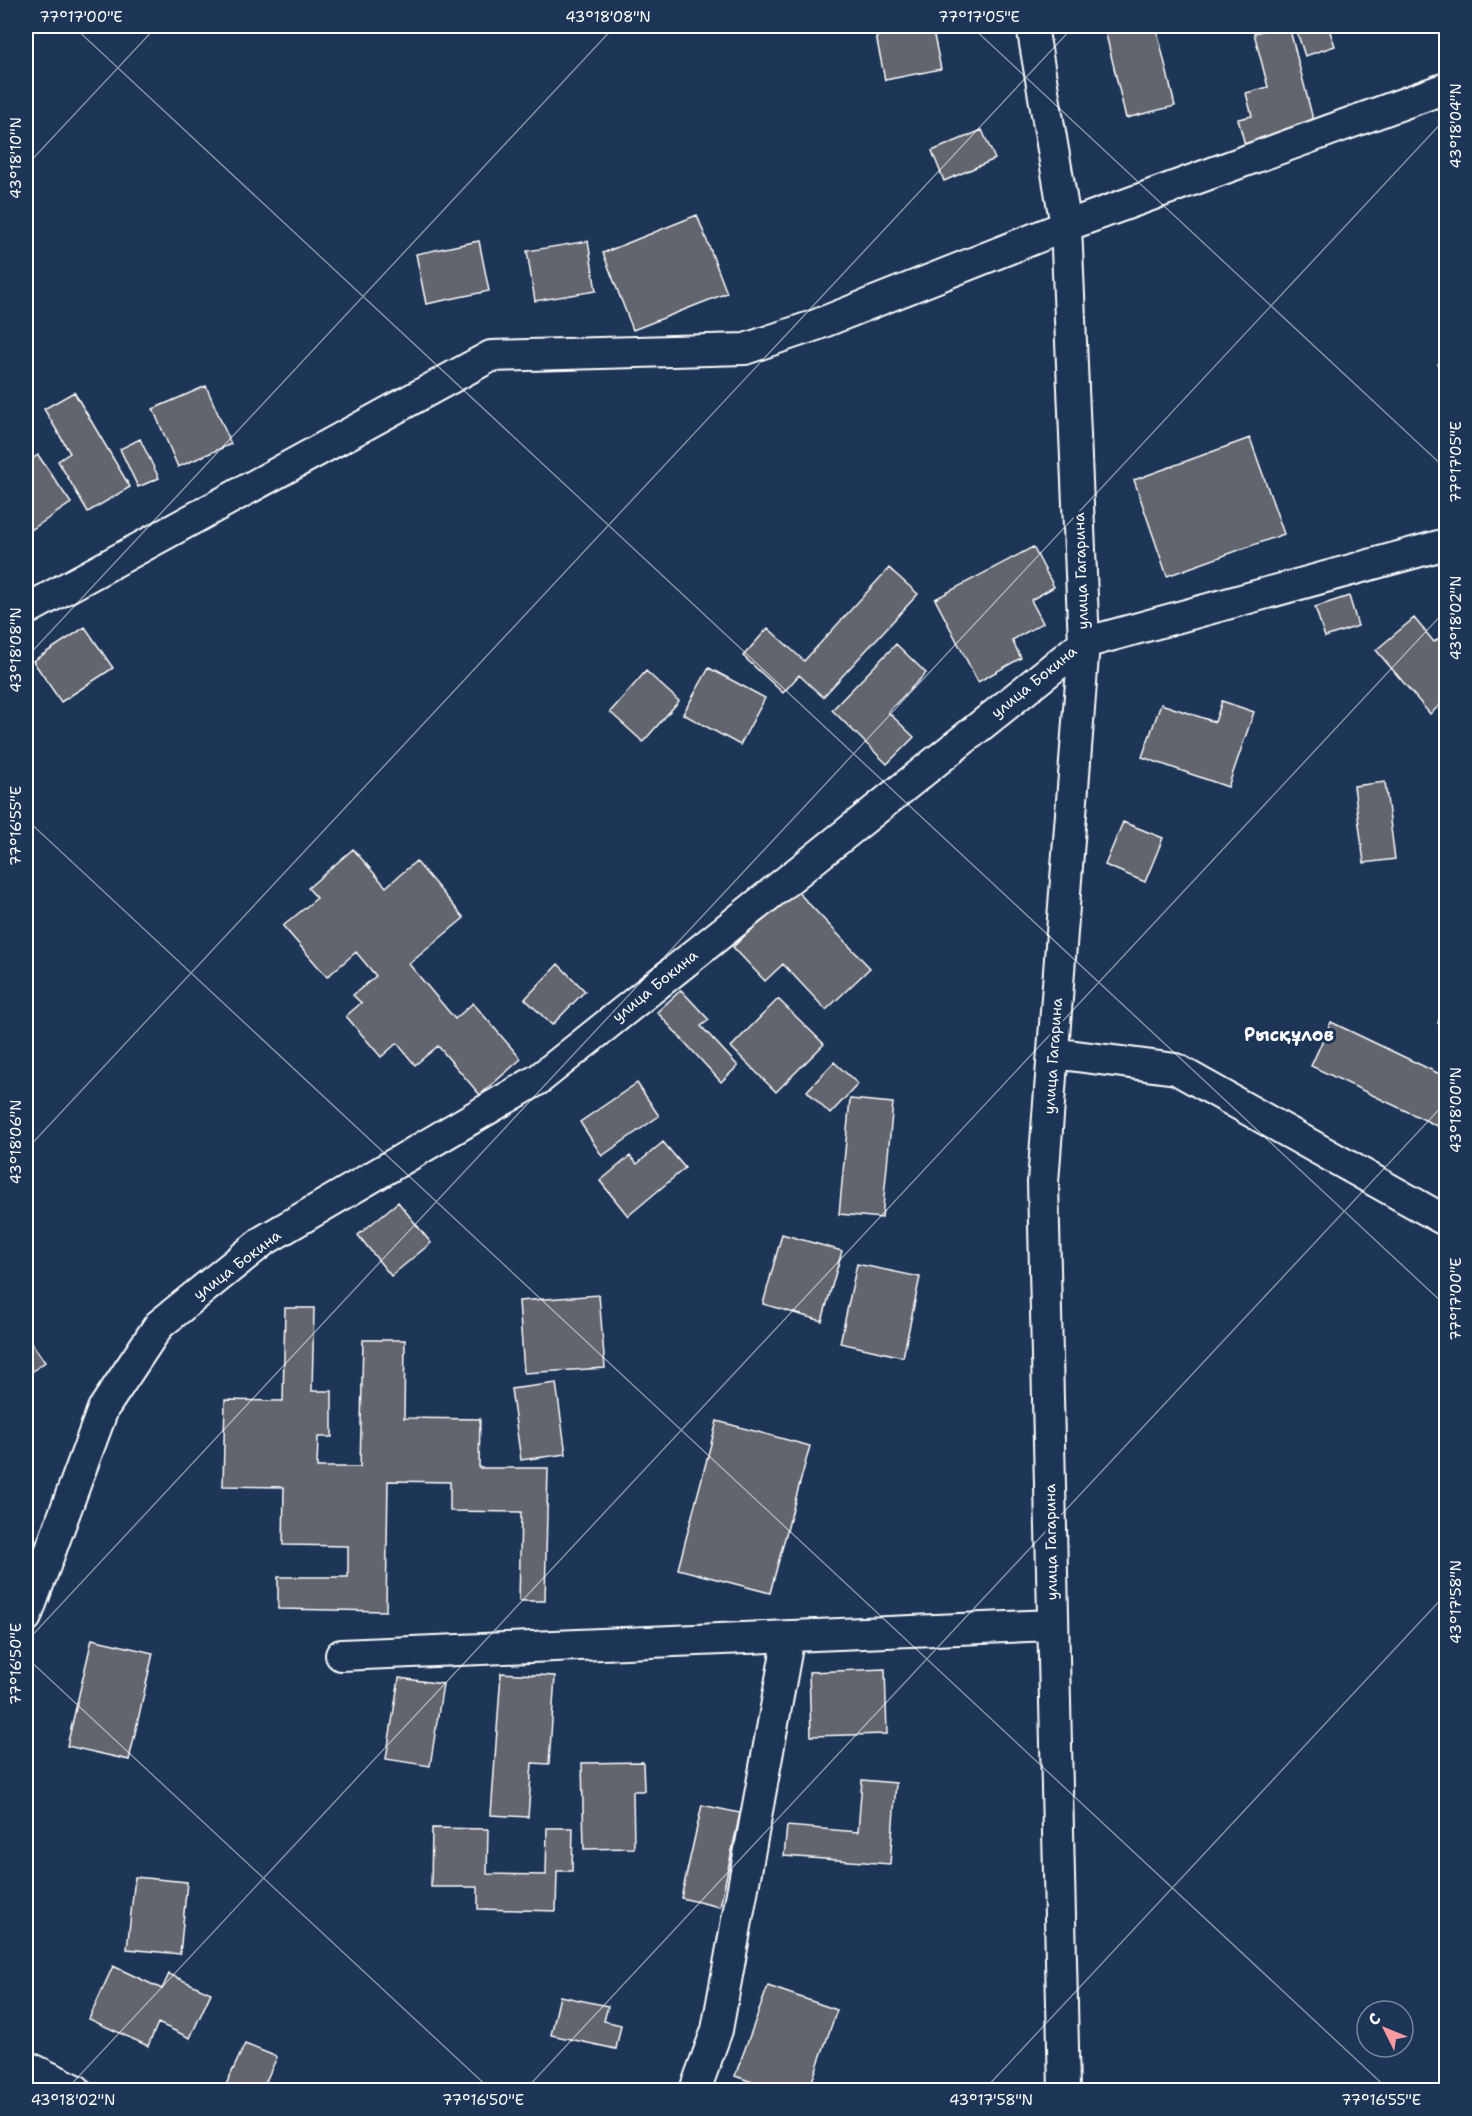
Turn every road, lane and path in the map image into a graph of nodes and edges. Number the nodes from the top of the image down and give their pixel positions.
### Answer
1 (1032, 26) edge
2 (1446, 88) edge
3 (1066, 226) junction
4 (1446, 544) edge
5 (26, 610) edge
6 (1084, 643) junction
7 (1053, 1053) junction
8 (1446, 1221) edge
9 (26, 1617) edge
10 (1053, 1625) junction
11 (789, 1636) junction
12 (341, 1656) dead end
13 (26, 2066) edge
14 (76, 2091) edge
15 (694, 2091) edge
16 (1064, 2091) edge

1 - 3 street, улица Гагарина
2 - 3 street
3 - 5 street
3 - 6 street, улица Гагарина
4 - 6 street, улица Бокина
6 - 7 street, улица Гагарина
6 - 9 street, улица Бокина
7 - 8 street
7 - 10 street, улица Гагарина
10 - 11 street
10 - 16 street, улица Гагарина
11 - 12 street
11 - 15 street
13 - 14 street

